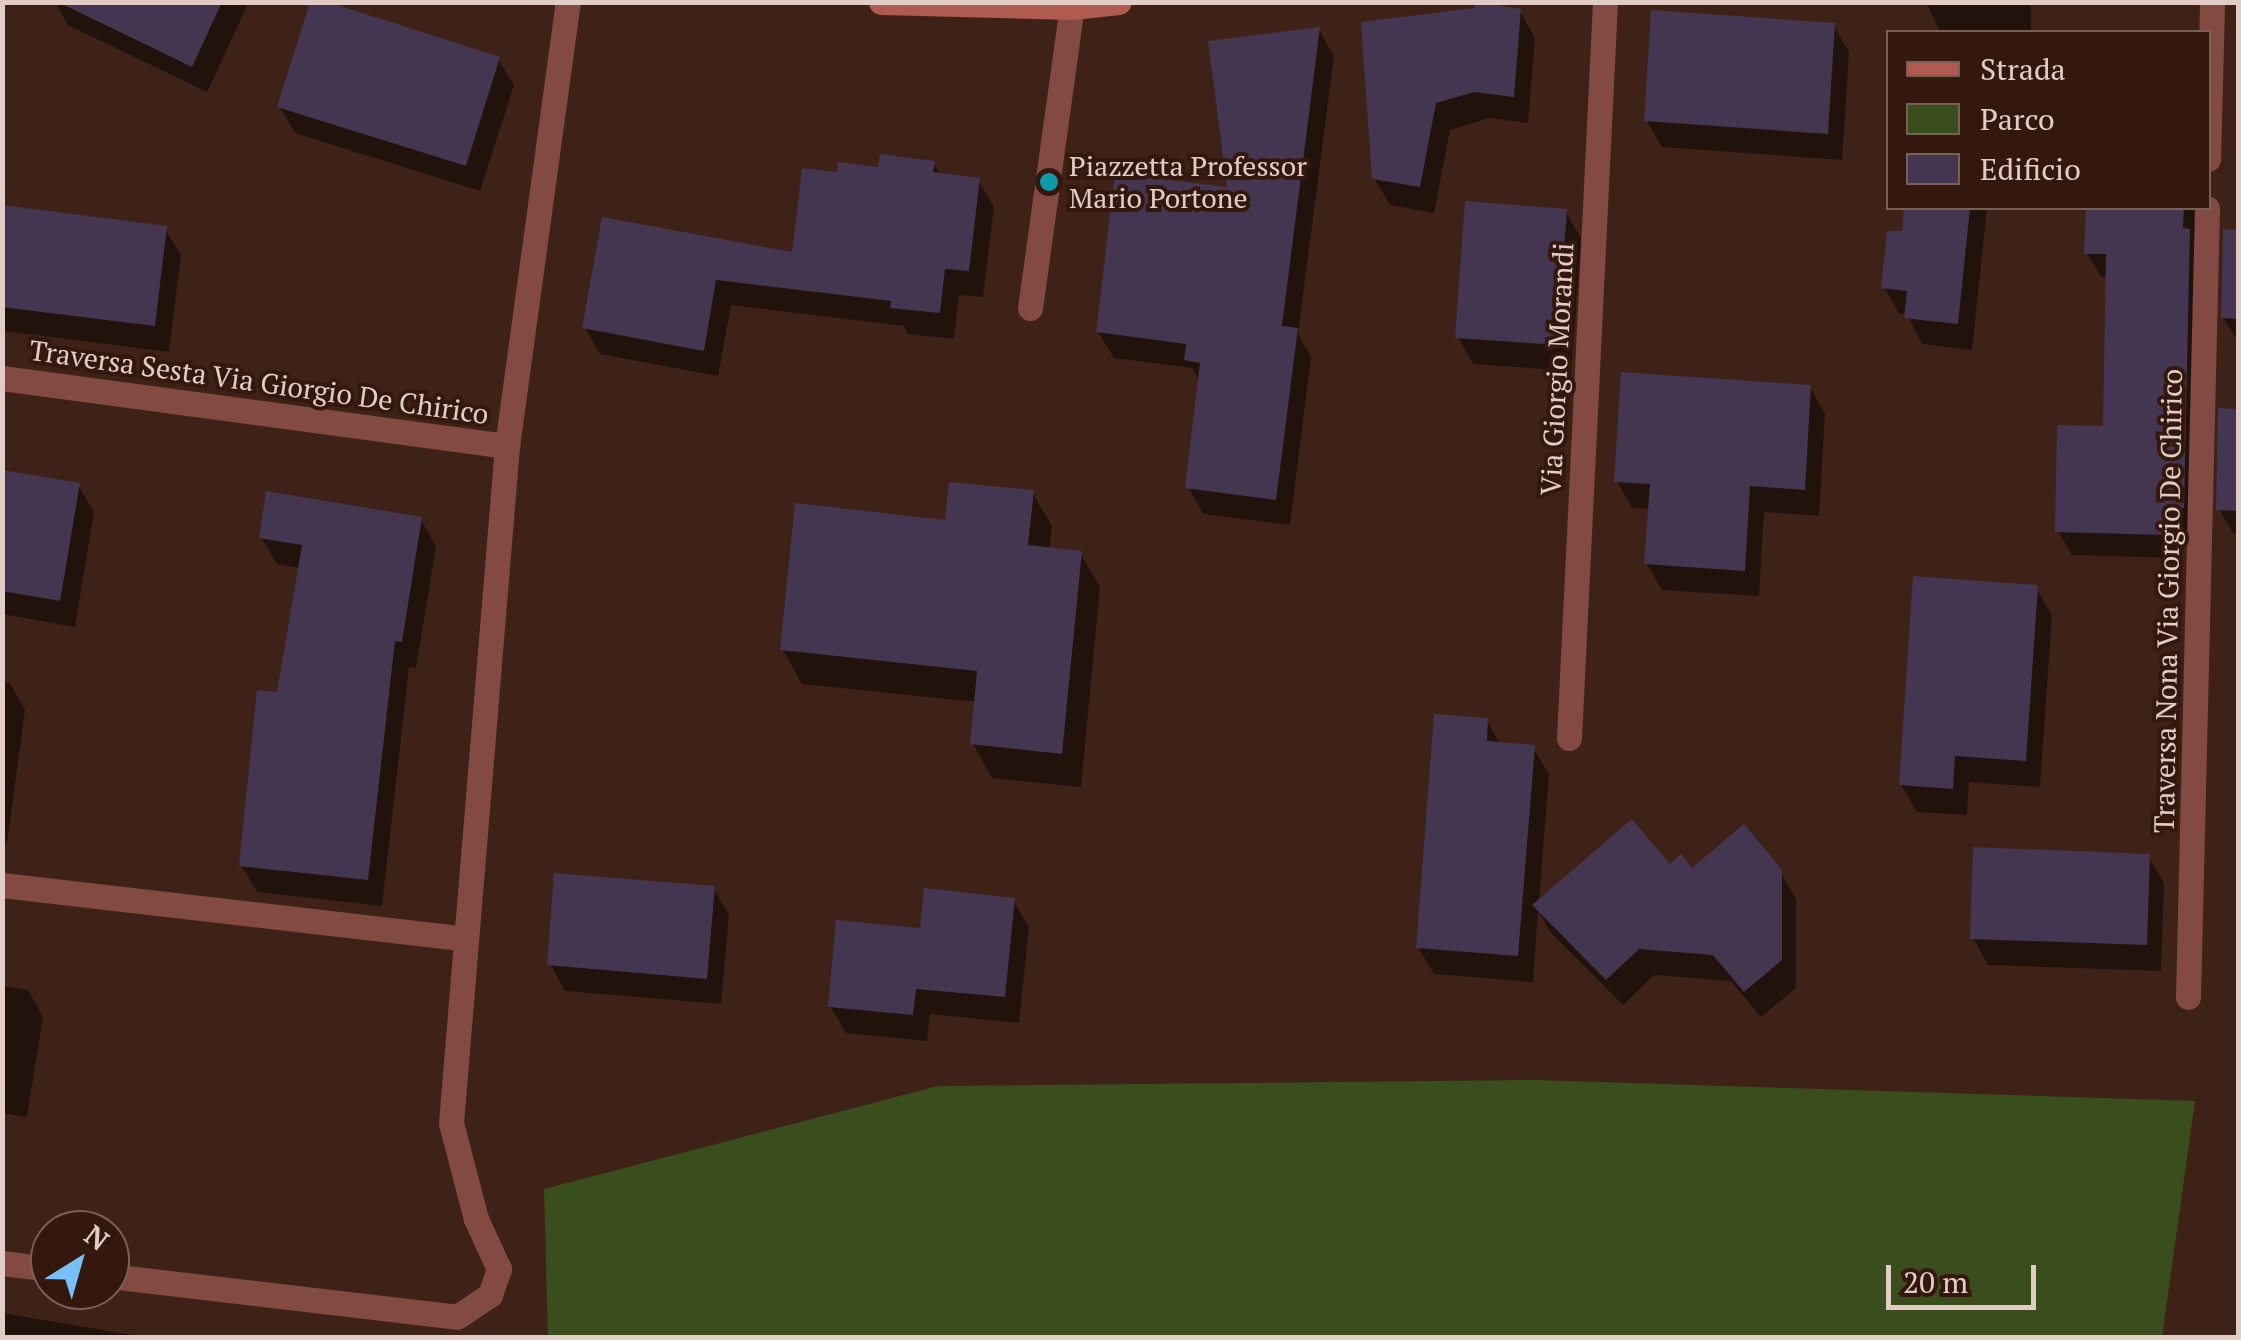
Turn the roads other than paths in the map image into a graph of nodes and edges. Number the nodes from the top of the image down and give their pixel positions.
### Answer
1 (568, 2) edge
2 (881, 2) edge
3 (1119, 2) edge
4 (1605, 2) edge
5 (2212, 2) edge
6 (942, 5) edge
7 (1072, 7) junction
8 (2211, 41) edge
9 (2207, 210) edge
10 (1030, 308) dead end
11 (2, 378) edge
12 (507, 446) junction
13 (1569, 738) dead end
14 (2, 885) edge
15 (463, 938) junction
16 (2188, 997) dead end
17 (2, 1263) edge
18 (30, 1266) edge
19 (130, 1278) edge

1 - 12 street, Traversa Sesta Via Giorgio De Chirico
2 - 6 main road
3 - 7 main road
4 - 13 street, Via Giorgio Morandi
5 - 8 street
6 - 7 main road
7 - 10 street
9 - 16 street, Traversa Nona Via Giorgio De Chirico
11 - 12 street, Traversa Sesta Via Giorgio De Chirico
12 - 15 street, Traversa Sesta Via Giorgio De Chirico
14 - 15 street
15 - 19 street, Traversa Sesta Via Giorgio De Chirico
17 - 18 street

